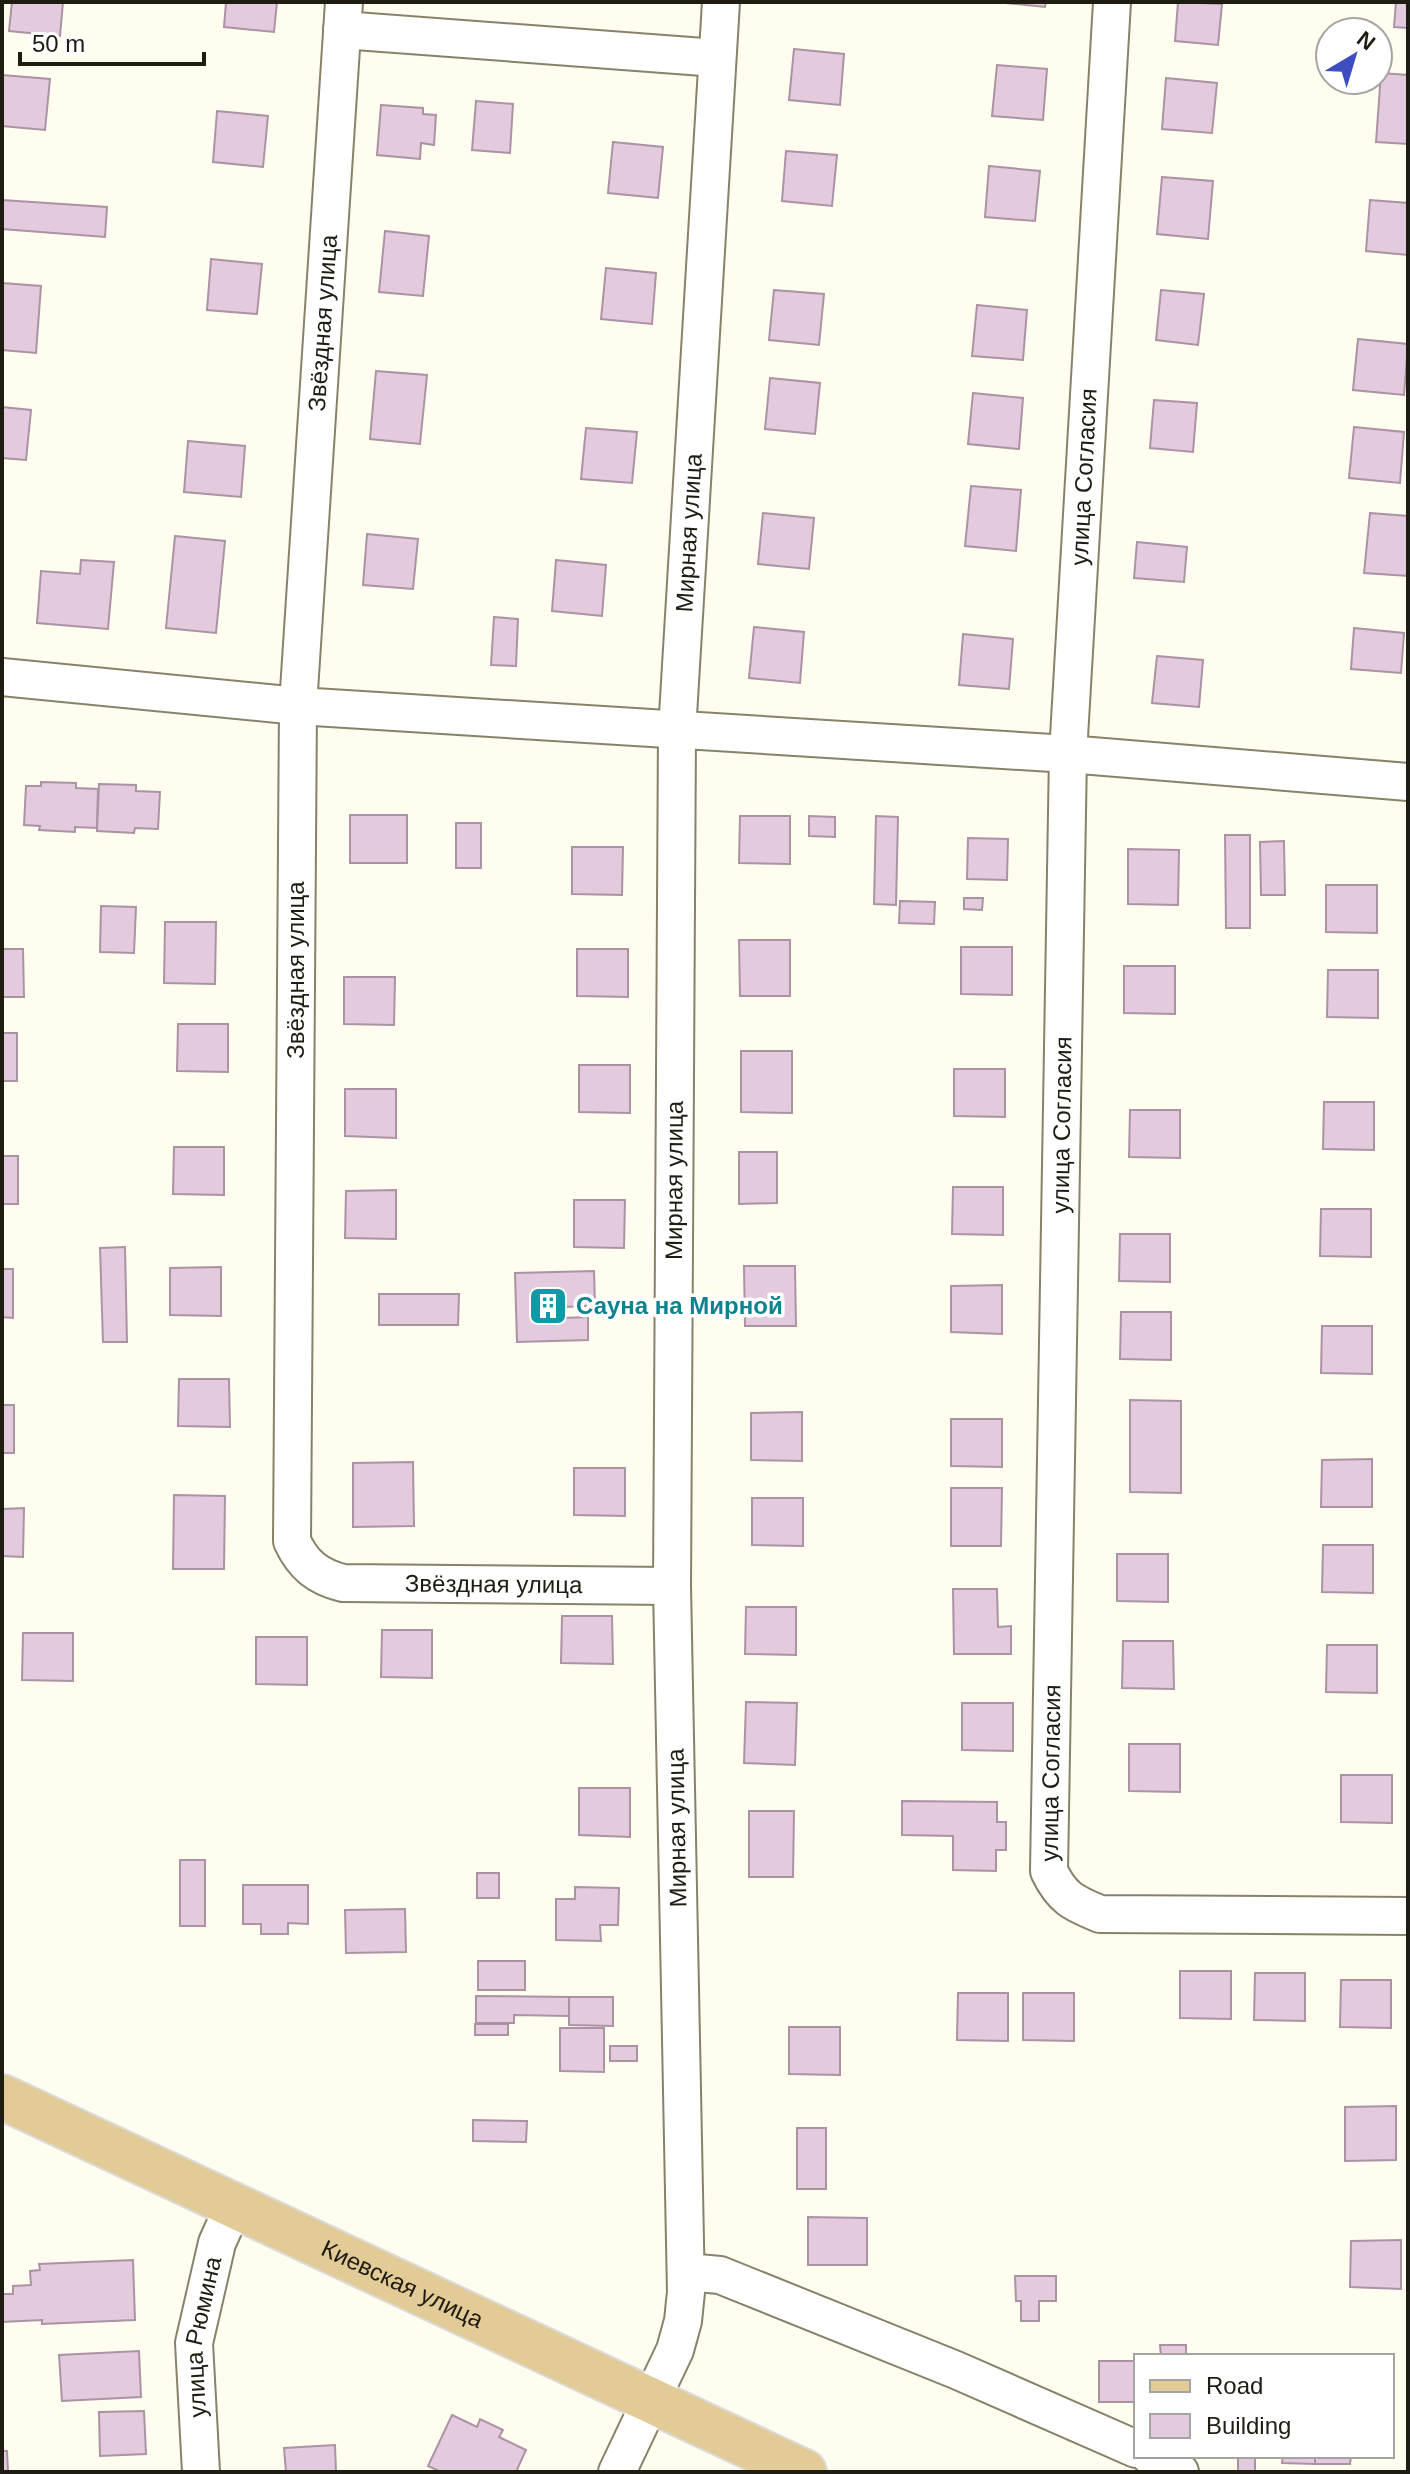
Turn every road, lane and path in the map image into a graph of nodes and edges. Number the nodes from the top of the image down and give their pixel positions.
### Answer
1 (721, 2) edge
2 (1112, 2) edge
3 (343, 16) edge
4 (717, 58) junction
5 (2, 677) edge
6 (298, 706) junction
7 (677, 732) junction
8 (1068, 754) junction
9 (1408, 782) edge
10 (672, 1586) junction
11 (1408, 1916) edge
12 (2, 2097) edge
13 (234, 2205) junction
14 (686, 2272) junction
15 (649, 2401) junction
16 (1134, 2448) edge
17 (1154, 2458) edge
18 (201, 2472) edge
19 (617, 2472) edge
20 (804, 2472) edge
21 (1180, 2472) edge

1 - 4 street, Мирная улица
2 - 8 street, улица Согласия
3 - 4 street
3 - 6 street, Звёздная улица
4 - 7 street, Мирная улица
5 - 6 street
6 - 7 street
6 - 10 street, Звёздная улица
7 - 8 street
7 - 10 street, Мирная улица
8 - 9 street
8 - 11 street, улица Согласия
10 - 14 street, Мирная улица
12 - 13 main road, Киевская улица
13 - 15 main road, Киевская улица
13 - 18 street, улица Рюмина
14 - 15 street, Мирная улица
14 - 16 street
15 - 19 street, Мирная улица
15 - 20 main road, Киевская улица
17 - 21 street

